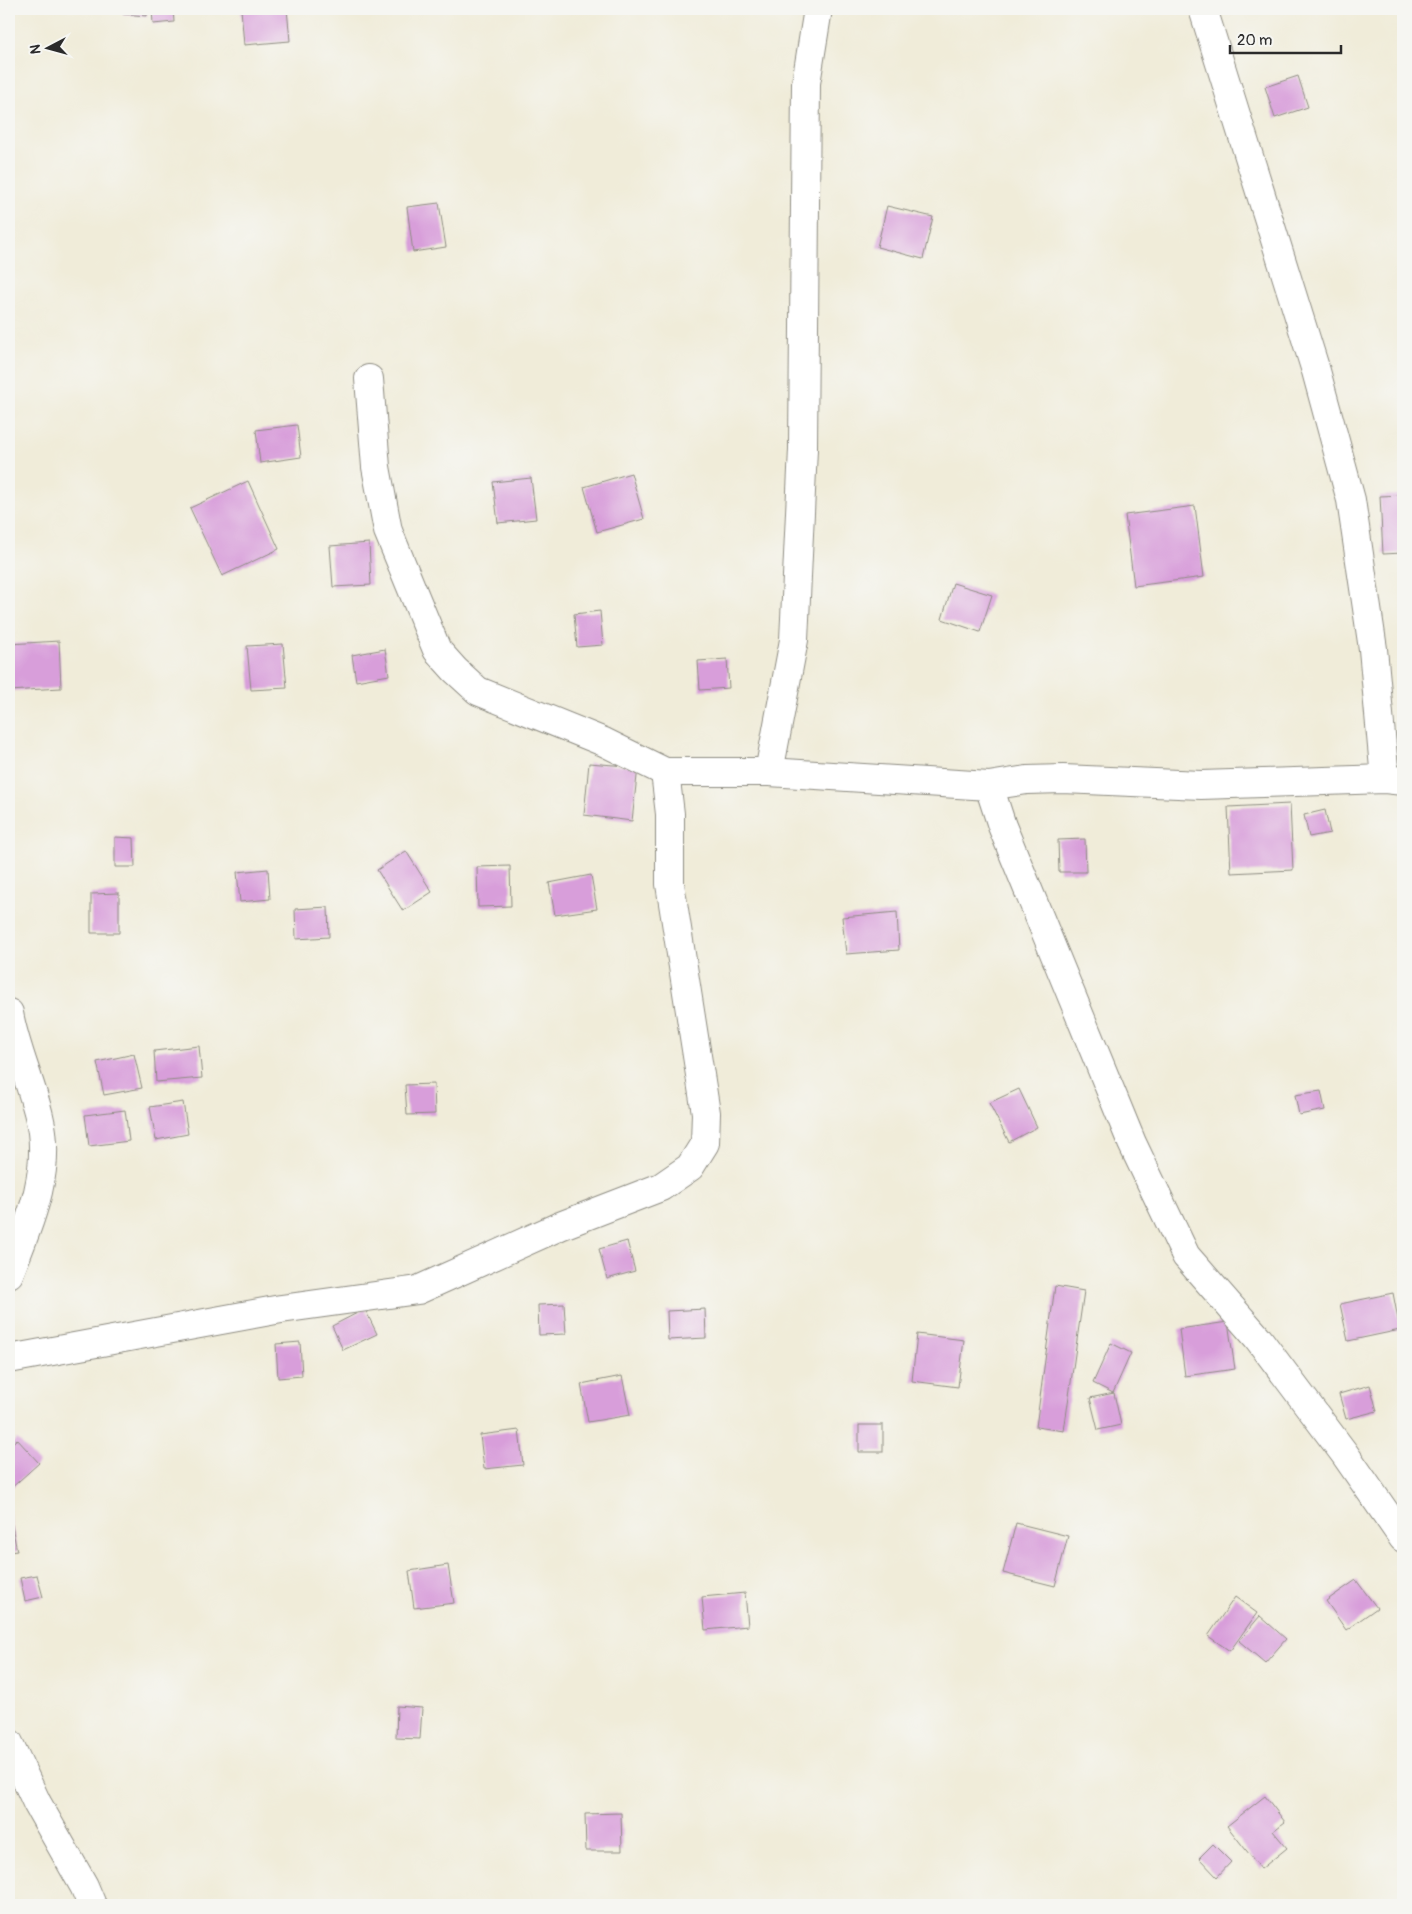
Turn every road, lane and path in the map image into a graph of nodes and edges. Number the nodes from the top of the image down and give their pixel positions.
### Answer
1 (818, 9) edge
2 (1203, 9) edge
3 (369, 379) dead end
4 (665, 772) junction
5 (769, 772) junction
6 (1394, 780) edge
7 (989, 786) junction
8 (9, 1013) edge
9 (9, 1274) edge
10 (9, 1358) edge
11 (1403, 1538) edge
12 (9, 1743) edge
13 (9, 1793) edge
14 (36, 1803) junction
15 (92, 1905) edge

1 - 5 street
2 - 6 street
3 - 4 street
4 - 5 street
4 - 10 street
5 - 7 street
6 - 7 street
7 - 11 street
8 - 9 street
12 - 14 street
13 - 14 street
14 - 15 street

